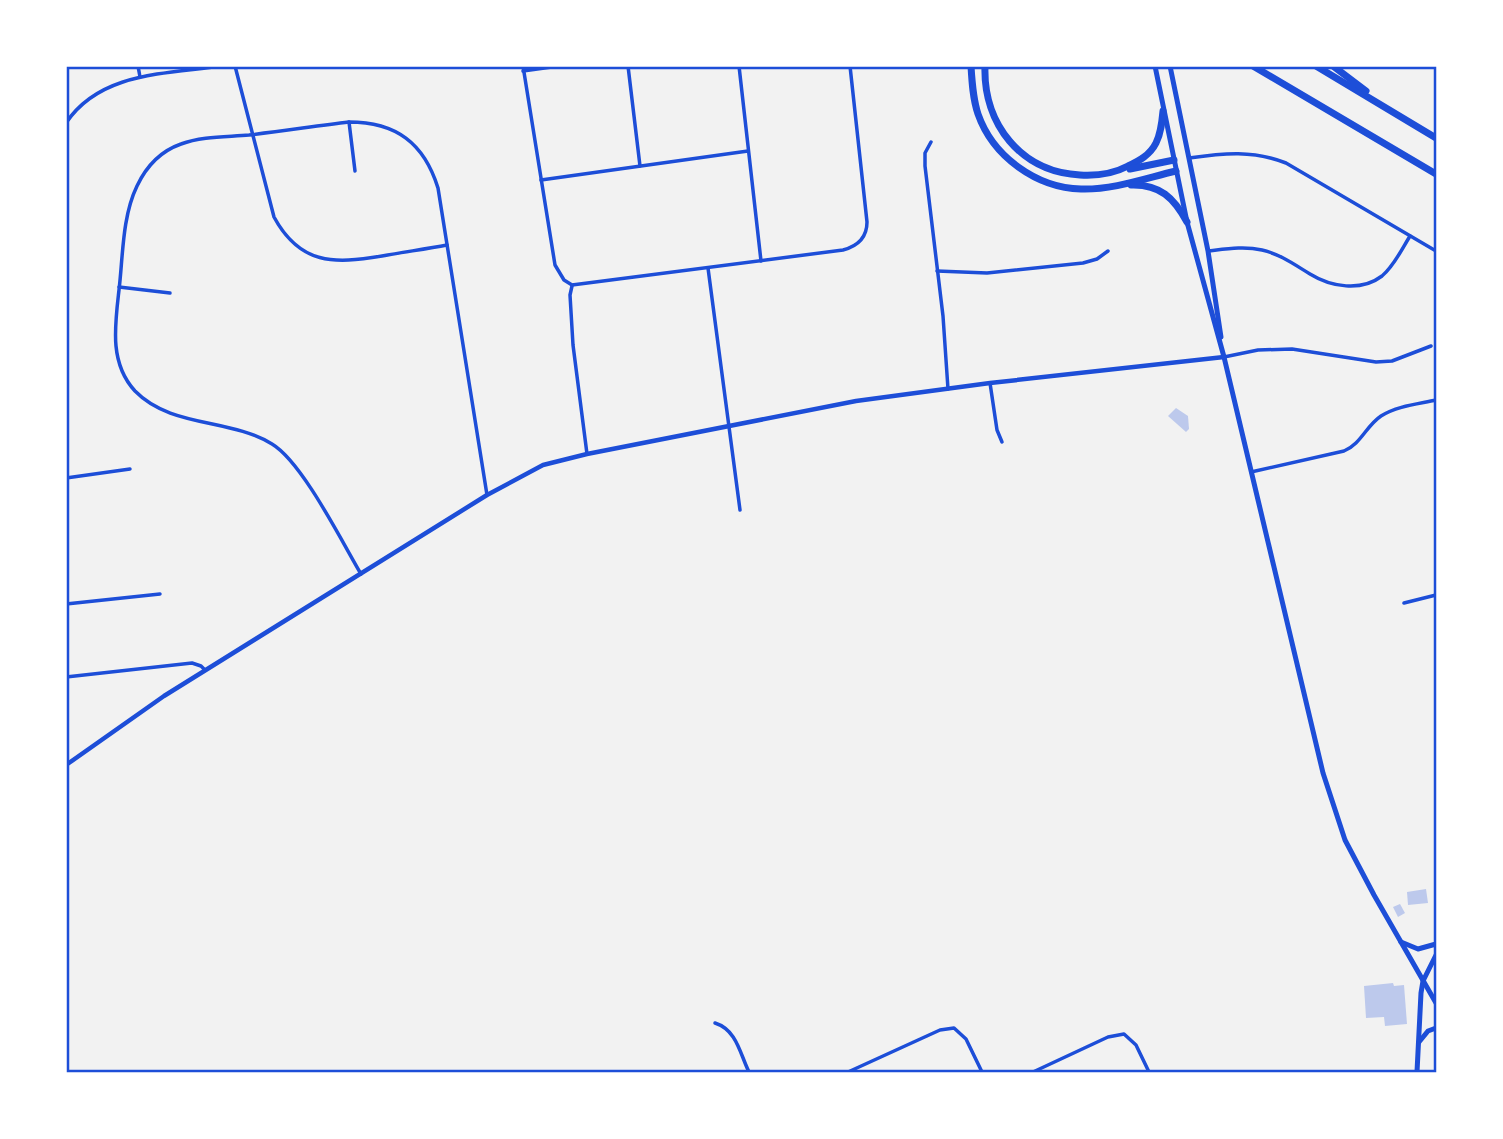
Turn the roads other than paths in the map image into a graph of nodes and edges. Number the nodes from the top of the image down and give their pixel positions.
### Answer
1 (138, 66) edge
2 (221, 66) edge
3 (235, 66) edge
4 (559, 66) edge
5 (628, 66) edge
6 (739, 66) edge
7 (850, 66) edge
8 (971, 66) edge
9 (985, 66) edge
10 (1154, 66) edge
11 (1170, 66) edge
12 (1253, 66) edge
13 (1316, 66) edge
14 (1333, 66) edge
15 (523, 69) edge
16 (140, 77) junction
17 (1163, 111) junction
18 (1394, 112) junction
19 (349, 122) junction
20 (66, 123) edge
21 (251, 134) junction
22 (1437, 138) edge
23 (931, 142) dead end
24 (748, 151) junction
25 (1189, 158) junction
26 (1174, 160) junction
27 (640, 166) junction
28 (1119, 171) junction
29 (1177, 171) junction
30 (355, 172) dead end
31 (1437, 174) edge
32 (541, 180) junction
33 (1113, 186) junction
34 (1187, 222) junction
35 (1410, 236) junction
36 (447, 245) junction
37 (1108, 251) dead end
38 (1208, 251) junction
39 (1437, 251) edge
40 (761, 261) junction
41 (708, 268) junction
42 (937, 271) junction
43 (572, 285) junction
44 (119, 286) junction
45 (170, 293) dead end
46 (1431, 346) dead end
47 (1224, 357) junction
48 (990, 383) junction
49 (948, 389) junction
50 (1437, 400) edge
51 (729, 426) junction
52 (1002, 442) dead end
53 (587, 454) junction
54 (130, 469) dead end
55 (1251, 472) junction
56 (66, 478) edge
57 (487, 495) junction
58 (740, 510) dead end
59 (361, 573) junction
60 (160, 594) dead end
61 (1437, 594) edge
62 (1404, 603) dead end
63 (66, 604) edge
64 (205, 670) junction
65 (66, 677) edge
66 (66, 765) edge
67 (1399, 941) junction
68 (1437, 944) edge
69 (1437, 955) edge
70 (1423, 981) junction
71 (1437, 1003) edge
72 (715, 1023) dead end
73 (1437, 1028) edge
74 (1419, 1042) junction
75 (749, 1073) edge
76 (848, 1073) edge
77 (982, 1073) edge
78 (1033, 1073) edge
79 (1149, 1073) edge
80 (1417, 1073) edge

1 - 16 street
2 - 16 street
3 - 21 street
4 - 15 street
5 - 27 street
6 - 24 street
7 - 40 street
8 - 33 highway
9 - 28 highway
10 - 17 main road
11 - 25 main road
12 - 31 highway
13 - 18 highway
14 - 18 highway
15 - 32 street
16 - 20 street
17 - 26 main road
17 - 28 highway
18 - 22 highway
19 - 21 street
19 - 30 street
19 - 36 street
21 - 36 street
21 - 44 street
23 - 42 street
24 - 27 street
24 - 40 street
25 - 26 main road
25 - 29 main road
25 - 35 street
25 - 38 main road
26 - 28 highway
26 - 29 main road
27 - 32 street
29 - 33 highway
29 - 34 main road
32 - 43 street
33 - 34 highway
34 - 47 main road
35 - 38 street
35 - 39 street
36 - 57 street
37 - 42 street
38 - 47 main road
40 - 41 street
41 - 43 street
41 - 51 street
42 - 49 street
43 - 53 street
44 - 45 street
44 - 59 street
46 - 47 street
47 - 48 street
47 - 55 main road
48 - 49 street
48 - 52 street
49 - 51 street
50 - 55 street
51 - 53 street
51 - 58 street
53 - 57 street
54 - 56 street
55 - 67 main road
57 - 59 street
59 - 64 street
60 - 63 street
61 - 62 street
64 - 65 street
64 - 66 street
67 - 68 main road
67 - 70 main road
69 - 70 main road
70 - 71 main road
70 - 74 main road
72 - 75 street
73 - 74 main road
74 - 80 main road
76 - 77 street
78 - 79 street

